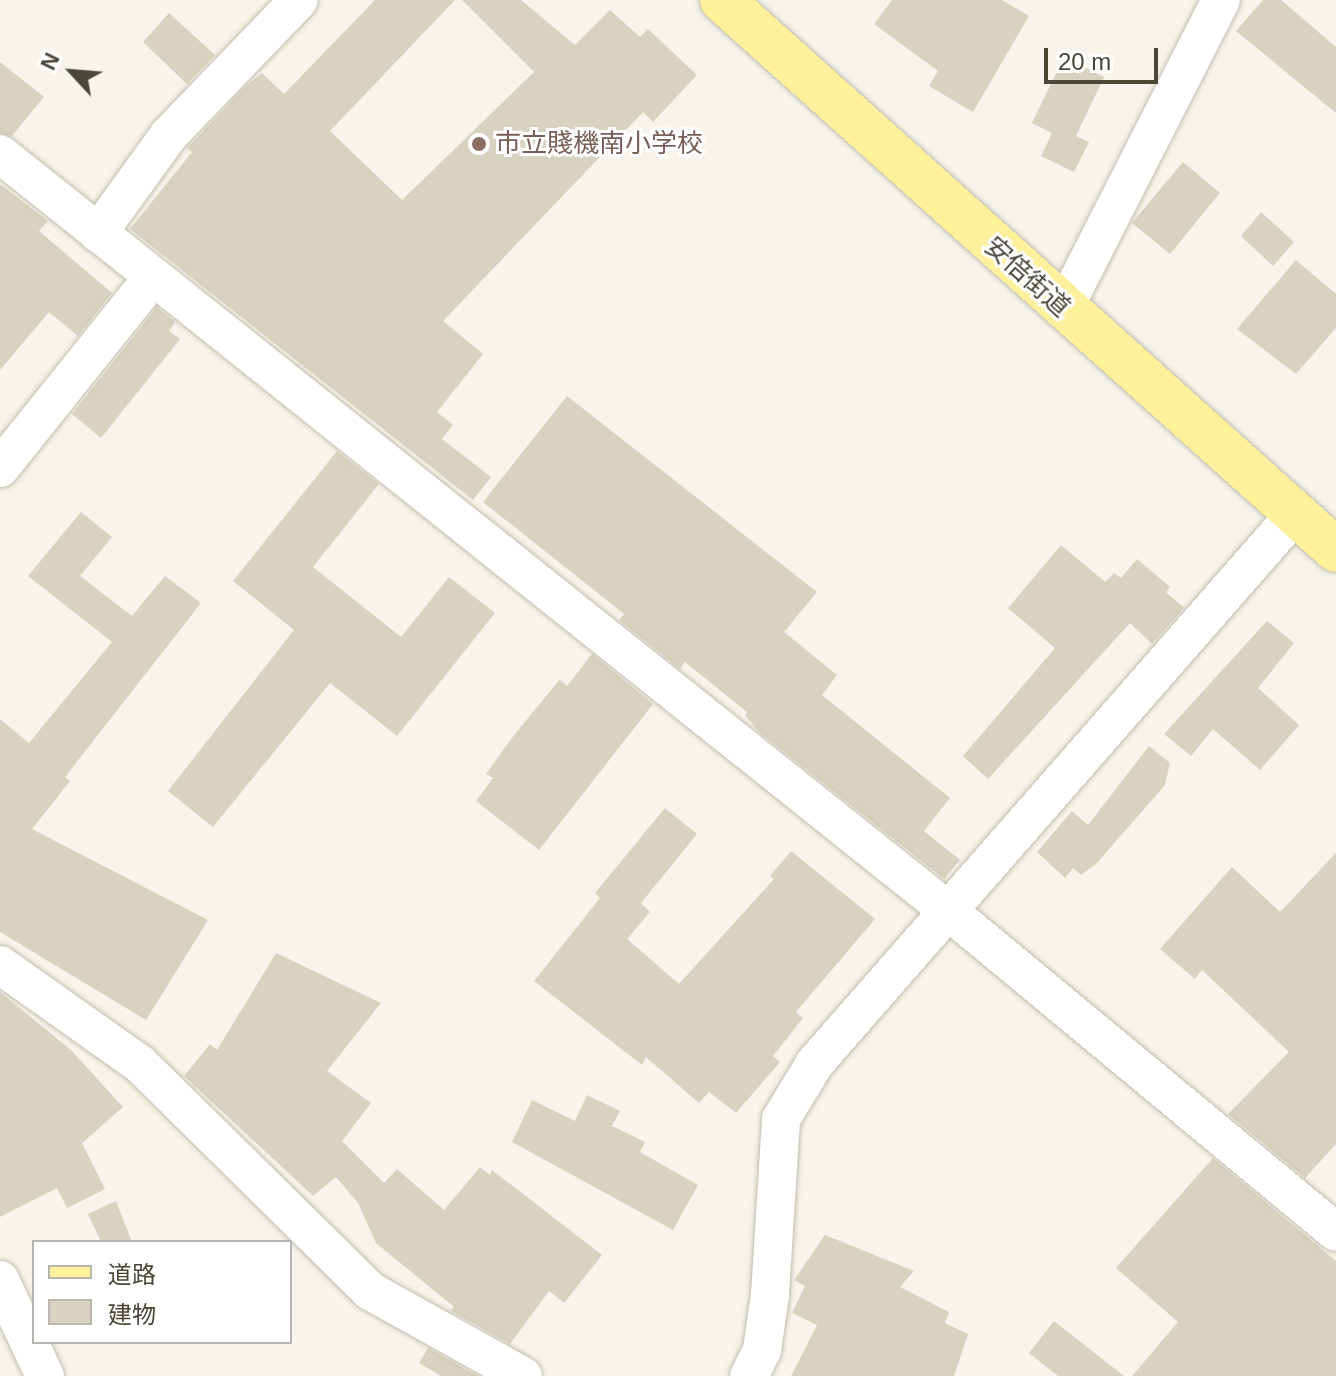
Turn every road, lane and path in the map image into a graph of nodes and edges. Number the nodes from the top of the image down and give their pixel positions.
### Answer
1 (299, 0) edge
2 (722, 0) edge
3 (1221, 0) edge
4 (0, 154) edge
5 (98, 233) junction
6 (153, 277) junction
7 (1063, 310) junction
8 (0, 468) edge
9 (1296, 513) junction
10 (1336, 550) edge
11 (946, 909) junction
12 (0, 965) edge
13 (1336, 1232) edge
14 (0, 1280) edge
15 (45, 1376) edge
16 (523, 1376) edge
17 (749, 1376) edge

1 - 5 street
2 - 7 main road, 安倍街道
3 - 7 street
4 - 5 street
5 - 6 street
6 - 8 street
6 - 11 street
7 - 9 main road, 安倍街道
9 - 10 main road, 安倍街道
9 - 11 street
11 - 13 street
11 - 17 street
12 - 16 street
14 - 15 street

